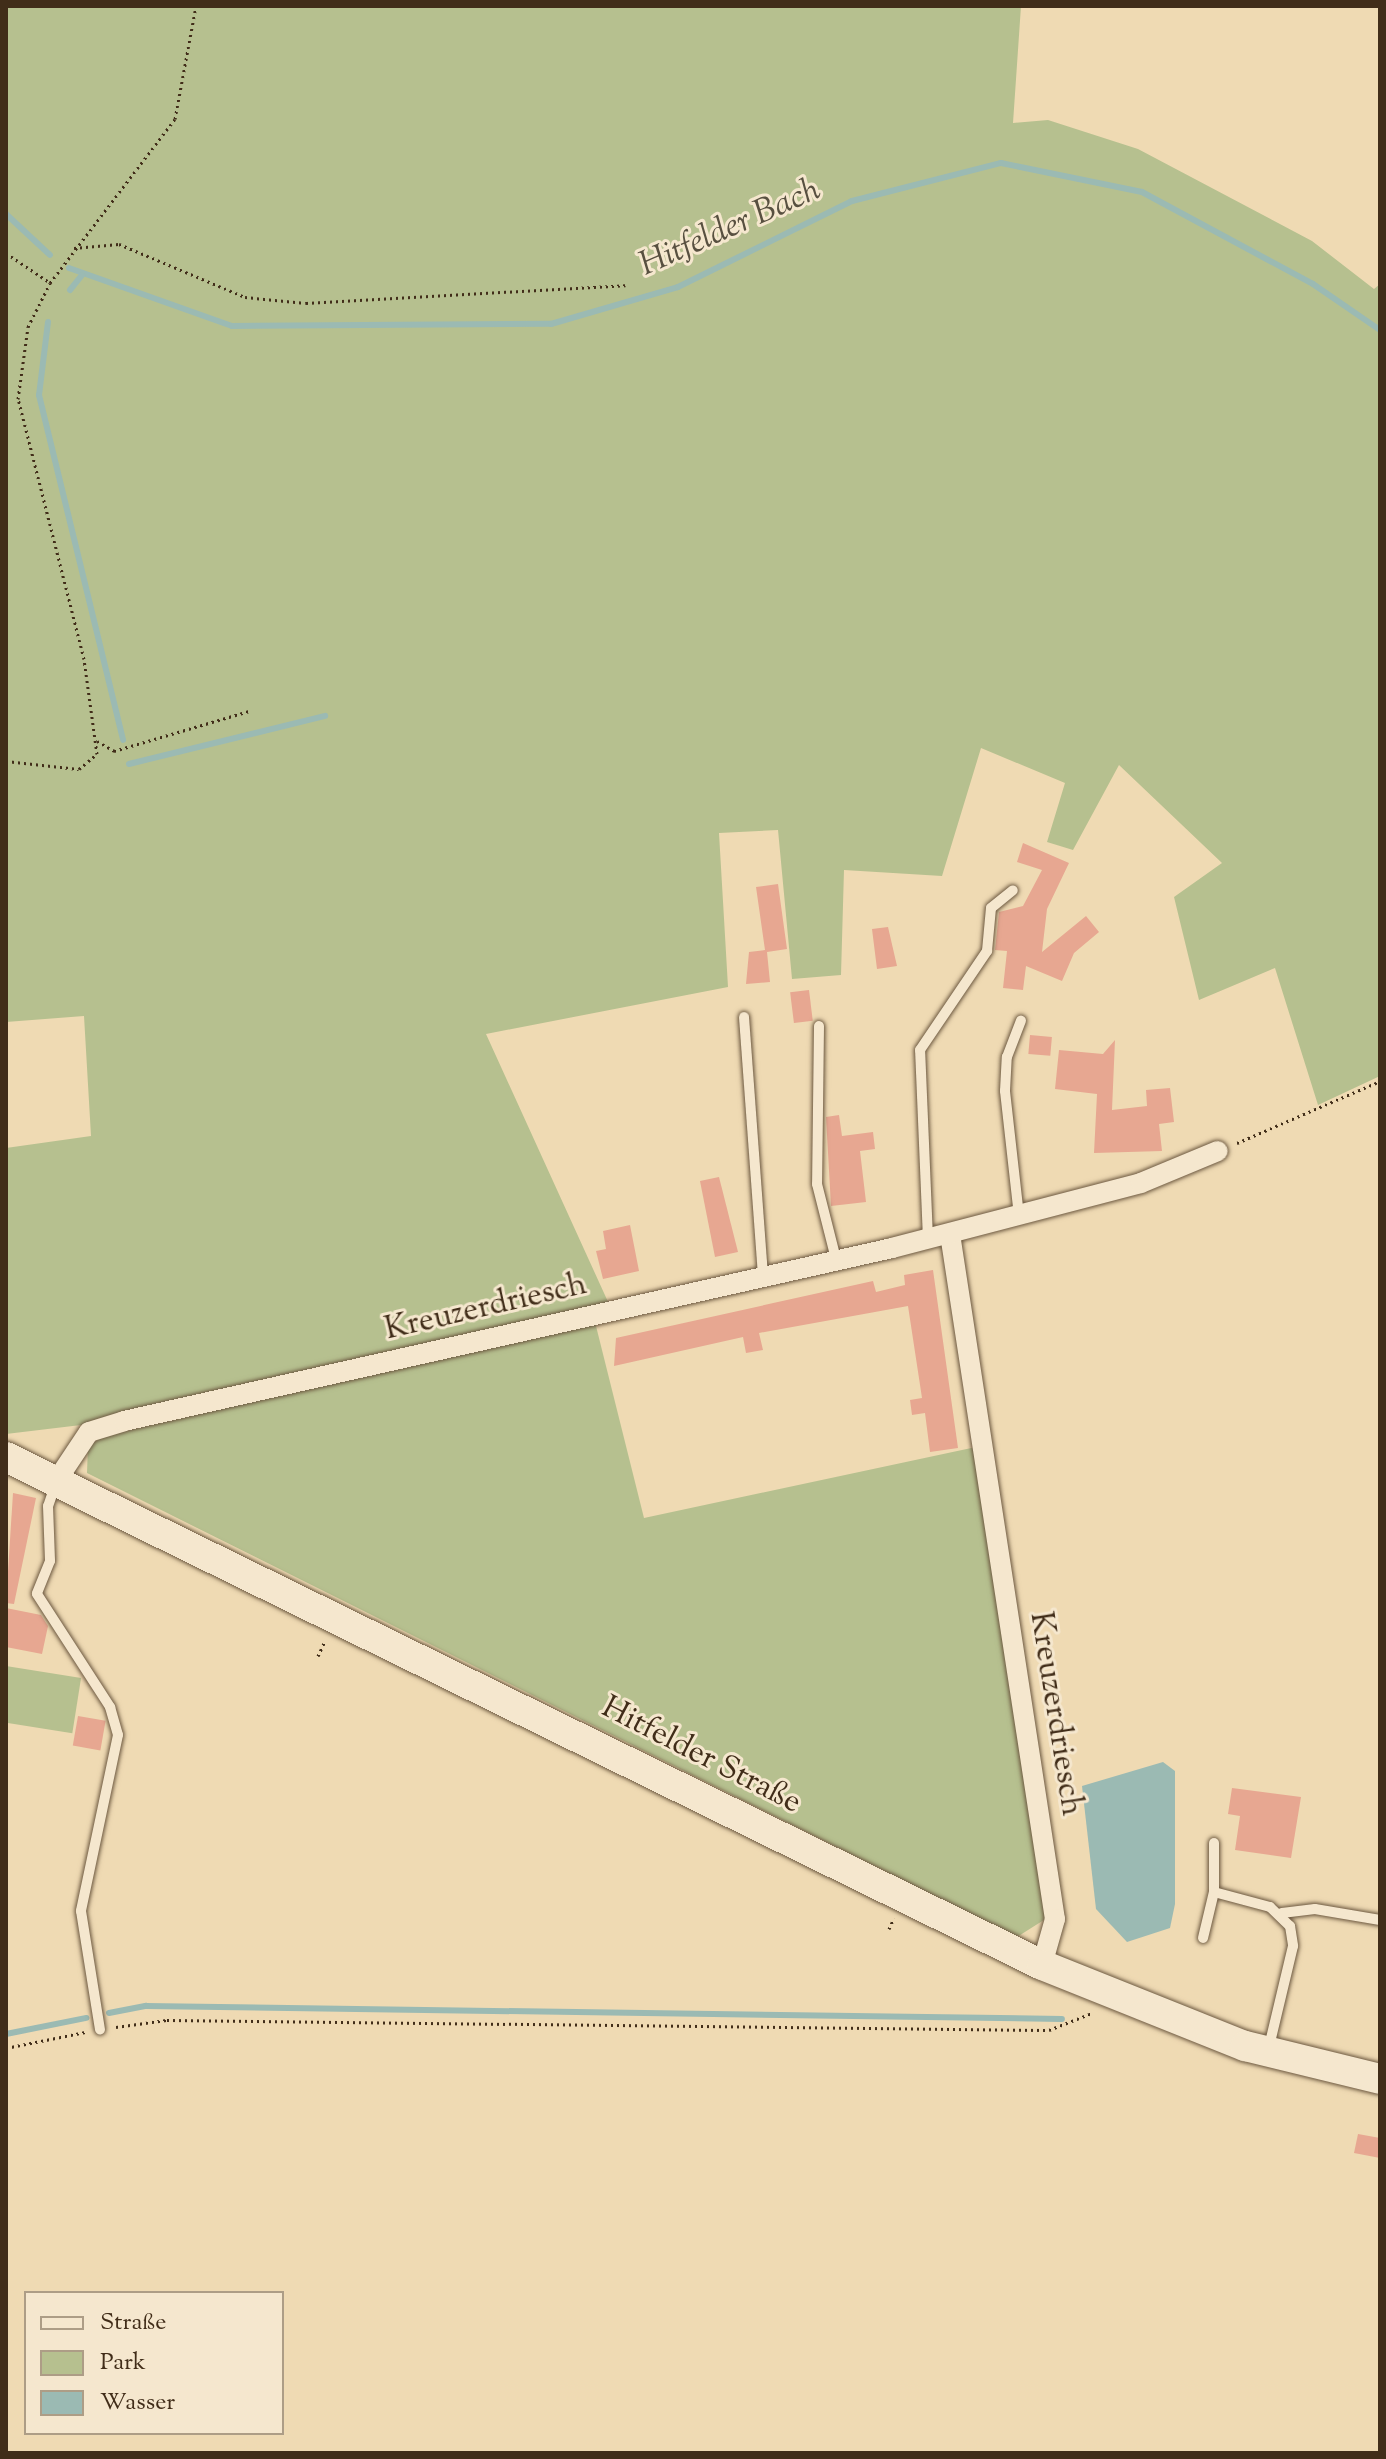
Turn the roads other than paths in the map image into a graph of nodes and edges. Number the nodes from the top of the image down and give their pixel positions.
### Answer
1 (1013, 890) dead end
2 (744, 1017) dead end
3 (1021, 1021) dead end
4 (819, 1026) dead end
5 (1218, 1151) road end
6 (1019, 1216) junction
7 (950, 1234) junction
8 (928, 1239) junction
9 (836, 1259) junction
10 (763, 1274) junction
11 (6, 1457) edge
12 (59, 1477) junction
13 (1214, 1843) dead end
14 (1214, 1892) junction
15 (1282, 1913) junction
16 (1380, 1920) edge
17 (1203, 1938) dead end
18 (1042, 1965) junction
19 (100, 2029) road end
20 (1268, 2053) junction
21 (1380, 2079) edge

1 - 8 lane
2 - 10 lane
3 - 6 lane
4 - 9 lane
5 - 6 street, Kreuzerdriesch
6 - 7 street, Kreuzerdriesch
7 - 8 street, Kreuzerdriesch
7 - 18 street, Kreuzerdriesch
8 - 9 street, Kreuzerdriesch
9 - 10 street, Kreuzerdriesch
10 - 12 street, Kreuzerdriesch
11 - 12 main road, Hitfelder Straße
12 - 18 main road, Hitfelder Straße
12 - 19 lane
13 - 14 lane
14 - 15 lane
14 - 17 lane
15 - 16 lane
15 - 20 lane
18 - 20 main road, Hitfelder Straße
20 - 21 main road, Hitfelder Straße

